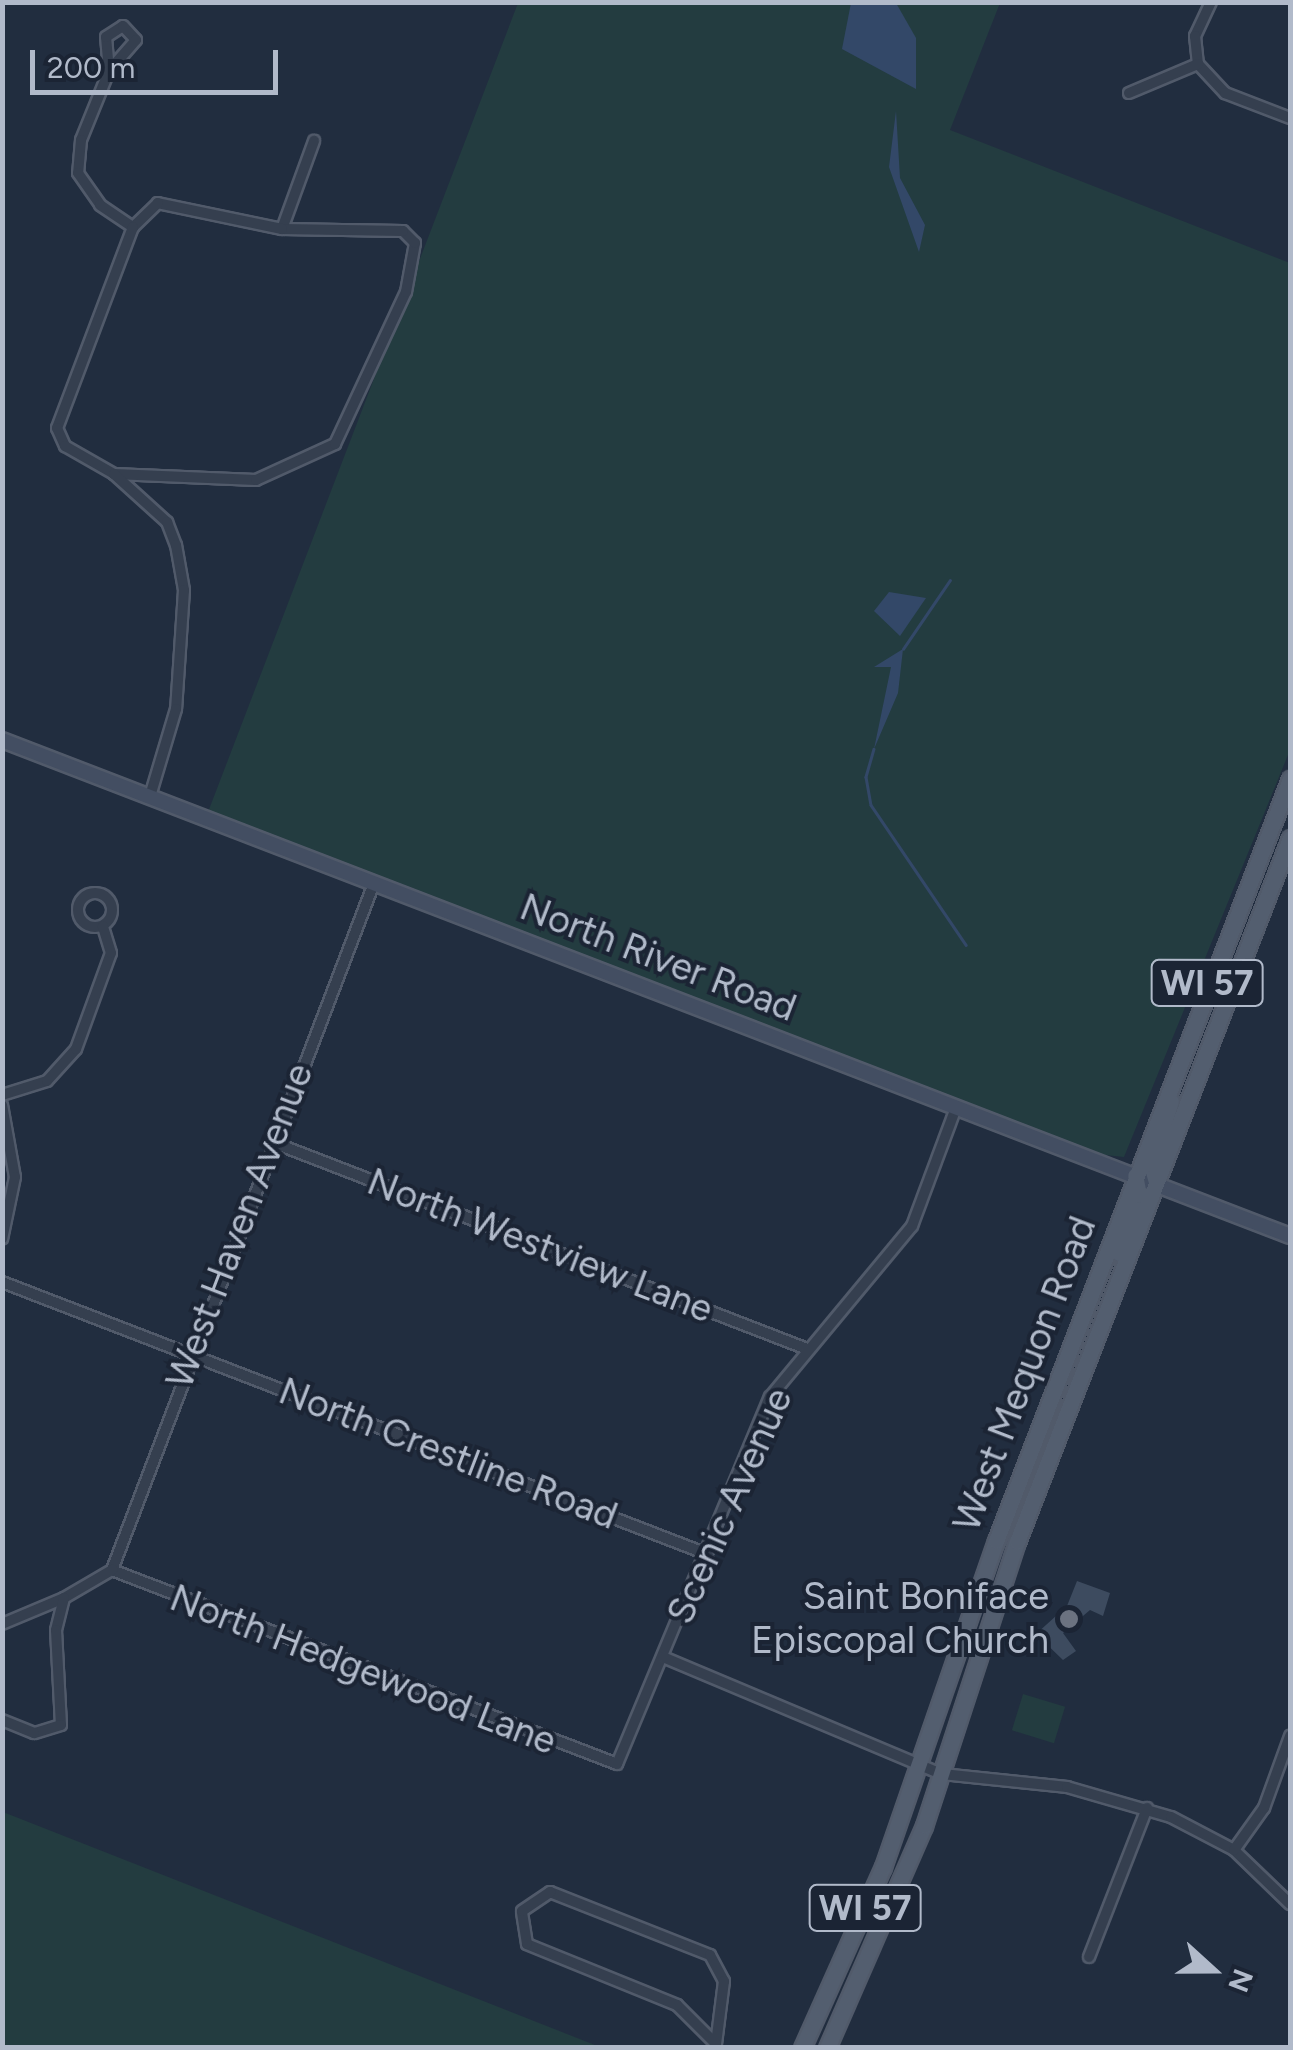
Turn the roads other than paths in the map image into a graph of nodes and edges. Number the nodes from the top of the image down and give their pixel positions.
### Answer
1 (1211, 2) edge
2 (1198, 64) junction
3 (109, 70) dead end
4 (1129, 93) dead end
5 (1290, 118) edge
6 (314, 141) dead end
7 (133, 227) junction
8 (282, 229) junction
9 (114, 474) junction
10 (2, 740) edge
11 (1288, 790) edge
12 (150, 796) junction
13 (1290, 838) edge
14 (374, 883) junction
15 (103, 926) dead end
16 (1172, 1075) junction
17 (2, 1096) edge
18 (2, 1105) edge
19 (956, 1108) junction
20 (272, 1142) junction
21 (1135, 1175) junction
22 (1156, 1182) junction
23 (1290, 1236) edge
24 (2, 1239) edge
25 (2, 1282) edge
26 (1114, 1291) junction
27 (807, 1349) junction
28 (188, 1354) junction
29 (707, 1554) junction
30 (112, 1570) junction
31 (64, 1598) junction
32 (2, 1624) edge
33 (663, 1657) junction
34 (2, 1720) edge
35 (1290, 1736) edge
36 (617, 1764) joint
37 (920, 1766) junction
38 (942, 1774) junction
39 (1147, 1808) junction
40 (1234, 1850) junction
41 (1290, 1904) edge
42 (1089, 1957) dead end
43 (717, 2046) edge
44 (802, 2048) edge
45 (827, 2048) edge

1 - 2 street
2 - 4 street
2 - 5 street
3 - 7 street
6 - 8 street
7 - 8 street
7 - 9 street
8 - 9 street
9 - 12 street
10 - 12 street, North River Road
11 - 16 main road, West Mequon Road / WI 57
12 - 14 street, North River Road
13 - 22 main road, West Mequon Road / WI 57
14 - 19 street, North River Road
14 - 20 street, West Haven Avenue
15 - 17 street
16 - 21 main road, West Mequon Road / WI 57
16 - 22 main road
18 - 24 street
19 - 21 street, North River Road
19 - 27 street, Scenic Avenue
20 - 27 street, North Westview Lane
20 - 28 street, West Haven Avenue
21 - 22 street, North River Road
21 - 26 main road
21 - 37 main road, West Mequon Road / WI 57
22 - 23 street, North River Road
22 - 26 main road, West Mequon Road / WI 57
25 - 28 street, North Crestline Road
26 - 38 main road, West Mequon Road / WI 57
27 - 29 street, Scenic Avenue
28 - 29 street, North Crestline Road
28 - 30 street, West Haven Avenue
29 - 33 street, Scenic Avenue
30 - 31 street
30 - 36 street, North Hedgewood Lane
31 - 32 street
31 - 34 street
33 - 36 street, Scenic Avenue
33 - 37 street
35 - 40 street
37 - 38 street
37 - 44 main road, West Mequon Road / WI 57
38 - 39 street
38 - 45 main road, West Mequon Road / WI 57
39 - 40 street
39 - 42 street
40 - 41 street
43 - 43 street

